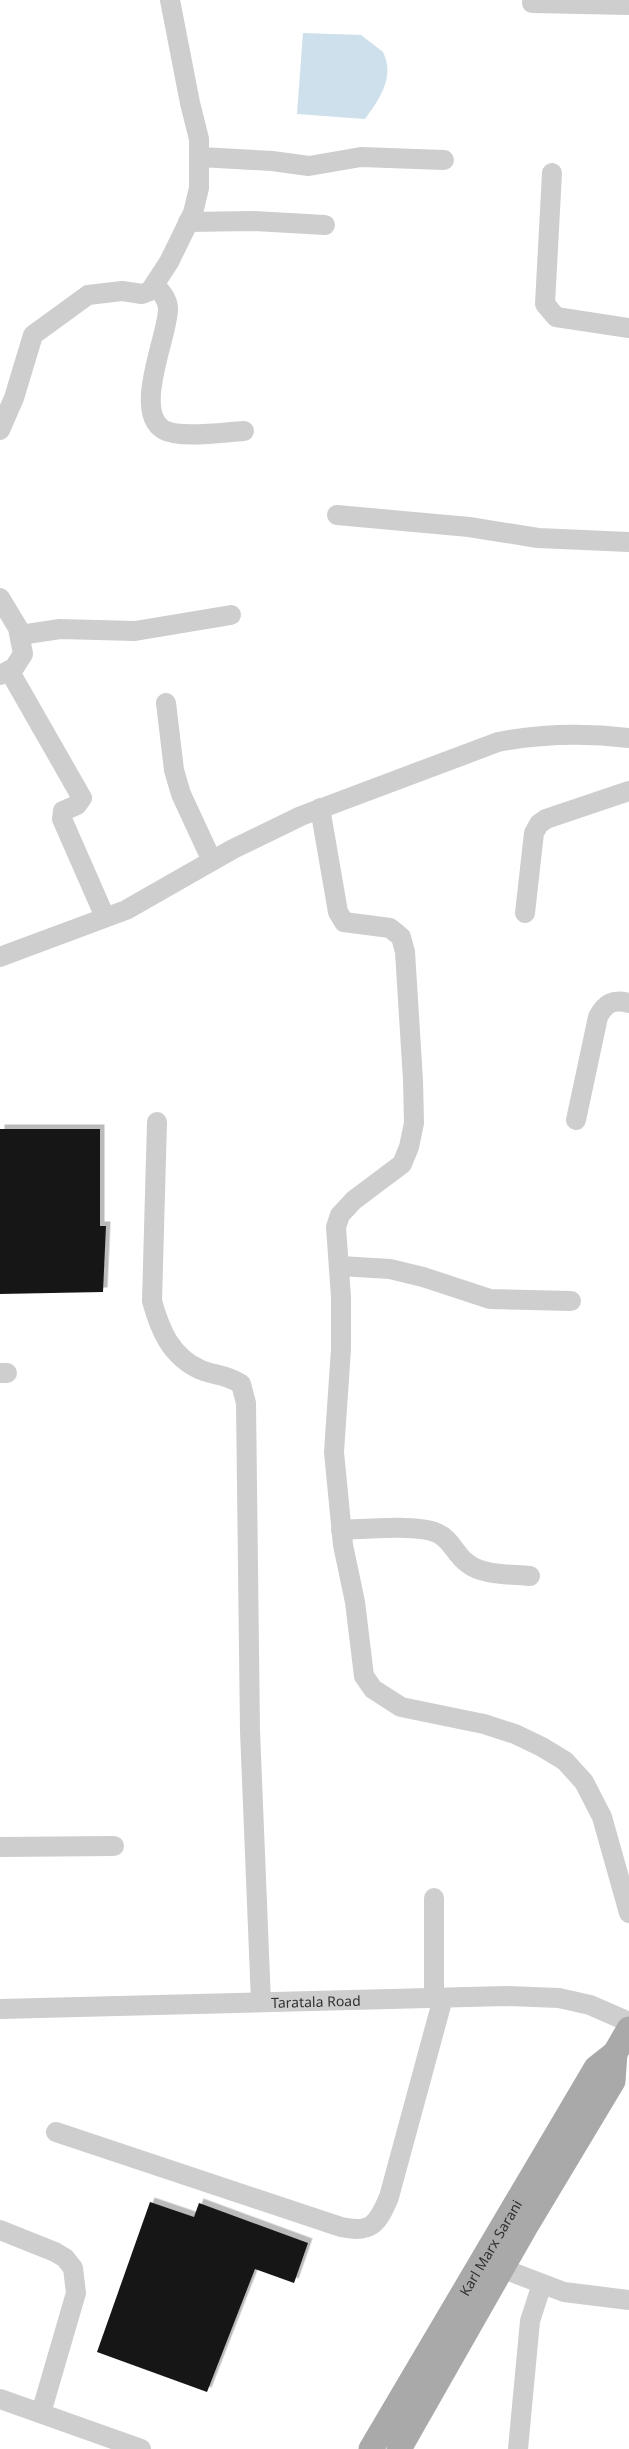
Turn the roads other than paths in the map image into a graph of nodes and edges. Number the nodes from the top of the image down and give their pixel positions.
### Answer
1 (170, 0) edge
2 (532, 3) dead end
3 (629, 5) edge
4 (200, 157) junction
5 (444, 160) dead end
6 (552, 174) dead end
7 (188, 222) junction
8 (325, 225) dead end
9 (156, 286) junction
10 (629, 328) edge
11 (0, 430) edge
12 (244, 431) dead end
13 (337, 515) dead end
14 (629, 542) edge
15 (0, 598) edge
16 (231, 615) dead end
17 (20, 635) junction
18 (5, 673) edge
19 (166, 703) dead end
20 (629, 738) edge
21 (629, 791) edge
22 (320, 808) junction
23 (212, 861) junction
24 (525, 913) dead end
25 (105, 918) junction
26 (0, 957) edge
27 (629, 1003) edge
28 (576, 1120) dead end
29 (157, 1122) dead end
30 (340, 1266) junction
31 (571, 1301) dead end
32 (341, 1530) junction
33 (530, 1576) dead end
34 (114, 1846) dead end
35 (0, 1847) edge
36 (434, 1898) dead end
37 (629, 1913) edge
38 (438, 1998) junction
39 (261, 2002) junction
40 (0, 2009) edge
41 (629, 2022) edge
42 (629, 2029) edge
43 (615, 2053) junction
44 (56, 2132) dead end
45 (0, 2230) edge
46 (501, 2268) junction
47 (542, 2284) junction
48 (629, 2300) edge
49 (0, 2399) edge
50 (41, 2414) junction
51 (140, 2449) edge
52 (371, 2449) edge
53 (399, 2449) edge
54 (518, 2449) edge

1 - 4 street
2 - 3 street
4 - 5 street
4 - 7 street
6 - 10 street
7 - 8 street
7 - 9 street
9 - 11 street
9 - 12 street
13 - 14 street
15 - 17 street
16 - 17 street
17 - 18 street
18 - 25 street
19 - 23 street
20 - 22 street
21 - 24 street
22 - 23 street
22 - 30 street
23 - 25 street
25 - 26 street
27 - 28 street
29 - 39 street
30 - 31 street
30 - 32 street
32 - 33 street
32 - 37 street
34 - 35 street
36 - 38 street
38 - 39 street, Taratala Road
38 - 41 street, Taratala Road
38 - 44 street
39 - 40 street, Taratala Road
42 - 43 main road, Karl Marx Sarani
43 - 46 main road, Karl Marx Sarani
43 - 52 main road, Karl Marx Sarani
45 - 50 street
46 - 47 street
46 - 53 main road, Karl Marx Sarani
47 - 48 street
47 - 54 street
49 - 50 street
50 - 51 street

